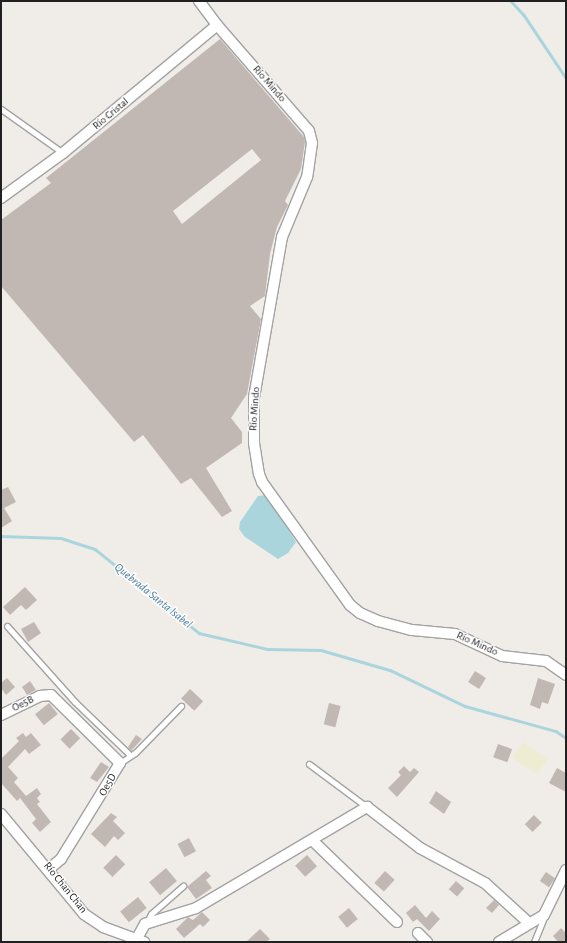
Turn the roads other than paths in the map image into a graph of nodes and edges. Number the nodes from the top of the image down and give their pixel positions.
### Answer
1 (200, 1) edge
2 (217, 25) junction
3 (1, 109) edge
4 (63, 153) junction
5 (1, 198) edge
6 (7, 626) dead end
7 (566, 675) edge
8 (45, 694) joint
9 (181, 706) dead end
10 (1, 715) edge
11 (130, 755) junction
12 (120, 763) junction
13 (309, 764) dead end
14 (367, 807) junction
15 (1, 814) edge
16 (312, 840) junction
17 (49, 869) junction
18 (566, 870) edge
19 (184, 886) dead end
20 (544, 914) junction
21 (397, 922) dead end
22 (529, 923) junction
23 (145, 924) junction
24 (418, 933) dead end
25 (139, 941) edge
26 (427, 942) edge
27 (499, 942) edge
28 (534, 942) edge

1 - 2 street, Río Mindo
2 - 4 street, Río Cristal
2 - 7 street, Río Mindo
3 - 4 lane
4 - 5 street, Río Cristal
6 - 11 lane
8 - 10 street, Oe5B
8 - 12 street, Oe5D
9 - 11 lane
11 - 12 lane
12 - 17 street, Oe5D
13 - 14 lane
14 - 16 street
14 - 22 street
15 - 17 street, Río Chan Chan
16 - 21 street
16 - 23 street
17 - 25 street, Río Chan Chan
18 - 20 street
19 - 23 lane
20 - 22 street
20 - 28 lane
22 - 27 street
23 - 25 street
24 - 26 street

